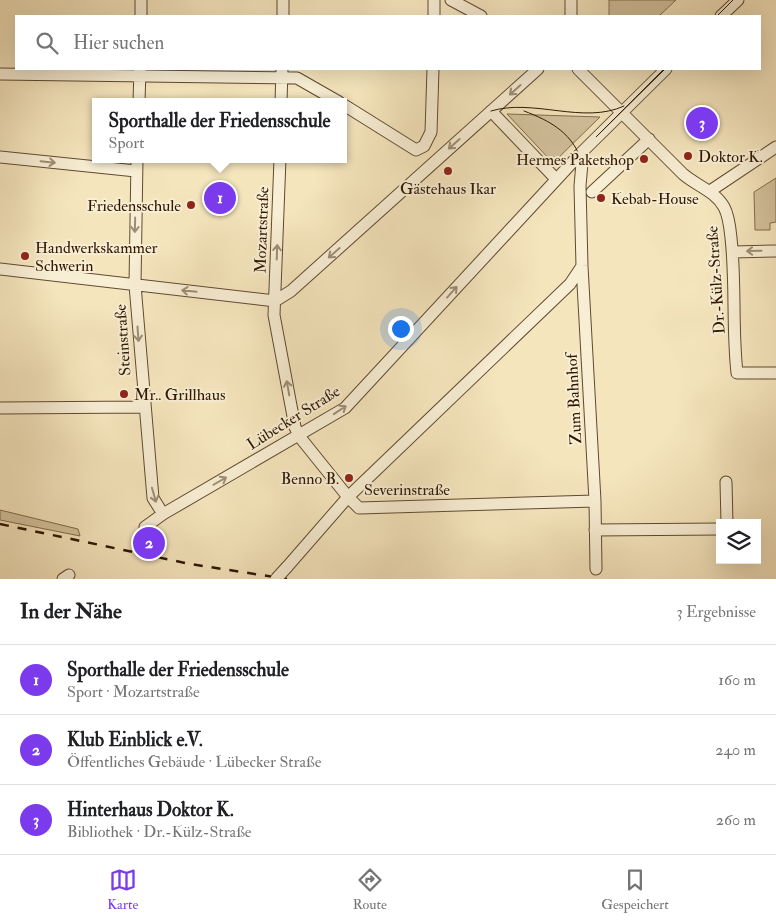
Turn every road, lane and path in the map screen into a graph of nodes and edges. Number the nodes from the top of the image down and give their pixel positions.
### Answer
1 (141, 0) edge
2 (283, 0) edge
3 (434, 0) edge
4 (451, 0) edge
5 (571, 0) edge
6 (738, 0) edge
7 (141, 15) edge
8 (283, 15) edge
9 (434, 15) edge
10 (479, 15) edge
11 (571, 15) edge
12 (722, 15) edge
13 (433, 70) edge
14 (537, 70) edge
15 (579, 70) edge
16 (665, 70) edge
17 (140, 72) edge
18 (282, 73) edge
19 (0, 74) edge
20 (139, 98) edge
21 (281, 98) edge
22 (332, 98) edge
23 (347, 107) edge
24 (491, 111) junction
25 (621, 112) junction
26 (649, 140) junction
27 (776, 148) edge
28 (580, 154) junction
29 (0, 157) edge
30 (136, 163) edge
31 (280, 163) edge
32 (136, 171) junction
33 (556, 179) junction
34 (710, 191) junction
35 (592, 192) dead end
36 (776, 251) edge
37 (732, 252) junction
38 (582, 266) junction
39 (0, 269) edge
40 (135, 286) junction
41 (275, 301) junction
42 (776, 373) edge
43 (144, 407) junction
44 (0, 408) edge
45 (299, 436) junction
46 (726, 482) dead end
47 (348, 497) junction
48 (595, 501) junction
49 (163, 514) junction
50 (727, 519) edge
51 (145, 527) dead end
52 (716, 529) edge
53 (595, 530) junction
54 (596, 569) dead end
55 (276, 579) edge

1 - 7 street
2 - 8 street
3 - 9 street
4 - 10 street
5 - 11 street
6 - 12 street
13 - 23 street
14 -> 24 street
15 - 25 street, Dr.-Külz-Straße
16 - 25 street, Lübecker Straße
17 - 18 street
17 - 19 street
17 - 20 street
18 - 21 street
18 - 22 street
24 - 33 street
24 -> 41 street
25 - 26 street, Dr.-Külz-Straße
25 - 28 street, Lübecker Straße
26 - 34 street, Dr.-Külz-Straße
26 - 35 street
27 - 34 street
28 - 33 street, Lübecker Straße
28 - 38 street, Zum Bahnhof
29 -> 32 street
30 - 32 street, Steinstraße
41 -> 31 street, Mozartstraße
32 -> 40 street, Steinstraße
45 -> 33 street, Lübecker Straße
34 - 37 street, Dr.-Külz-Straße
36 -> 37 street
37 - 42 street, Dr.-Külz-Straße
38 - 47 street
38 - 48 street, Zum Bahnhof
39 - 40 street
41 -> 40 street
40 -> 43 street, Steinstraße
45 -> 41 street, Severinstraße
43 - 44 street
43 -> 49 street, Steinstraße
45 - 47 street, Severinstraße
49 -> 45 street, Lübecker Straße
46 - 50 street
47 - 48 street, Severinstraße
47 - 55 street, bridge
48 - 53 street, Zum Bahnhof
49 - 51 street, Lübecker Straße
52 - 53 street
53 - 54 street, Zum Bahnhof

